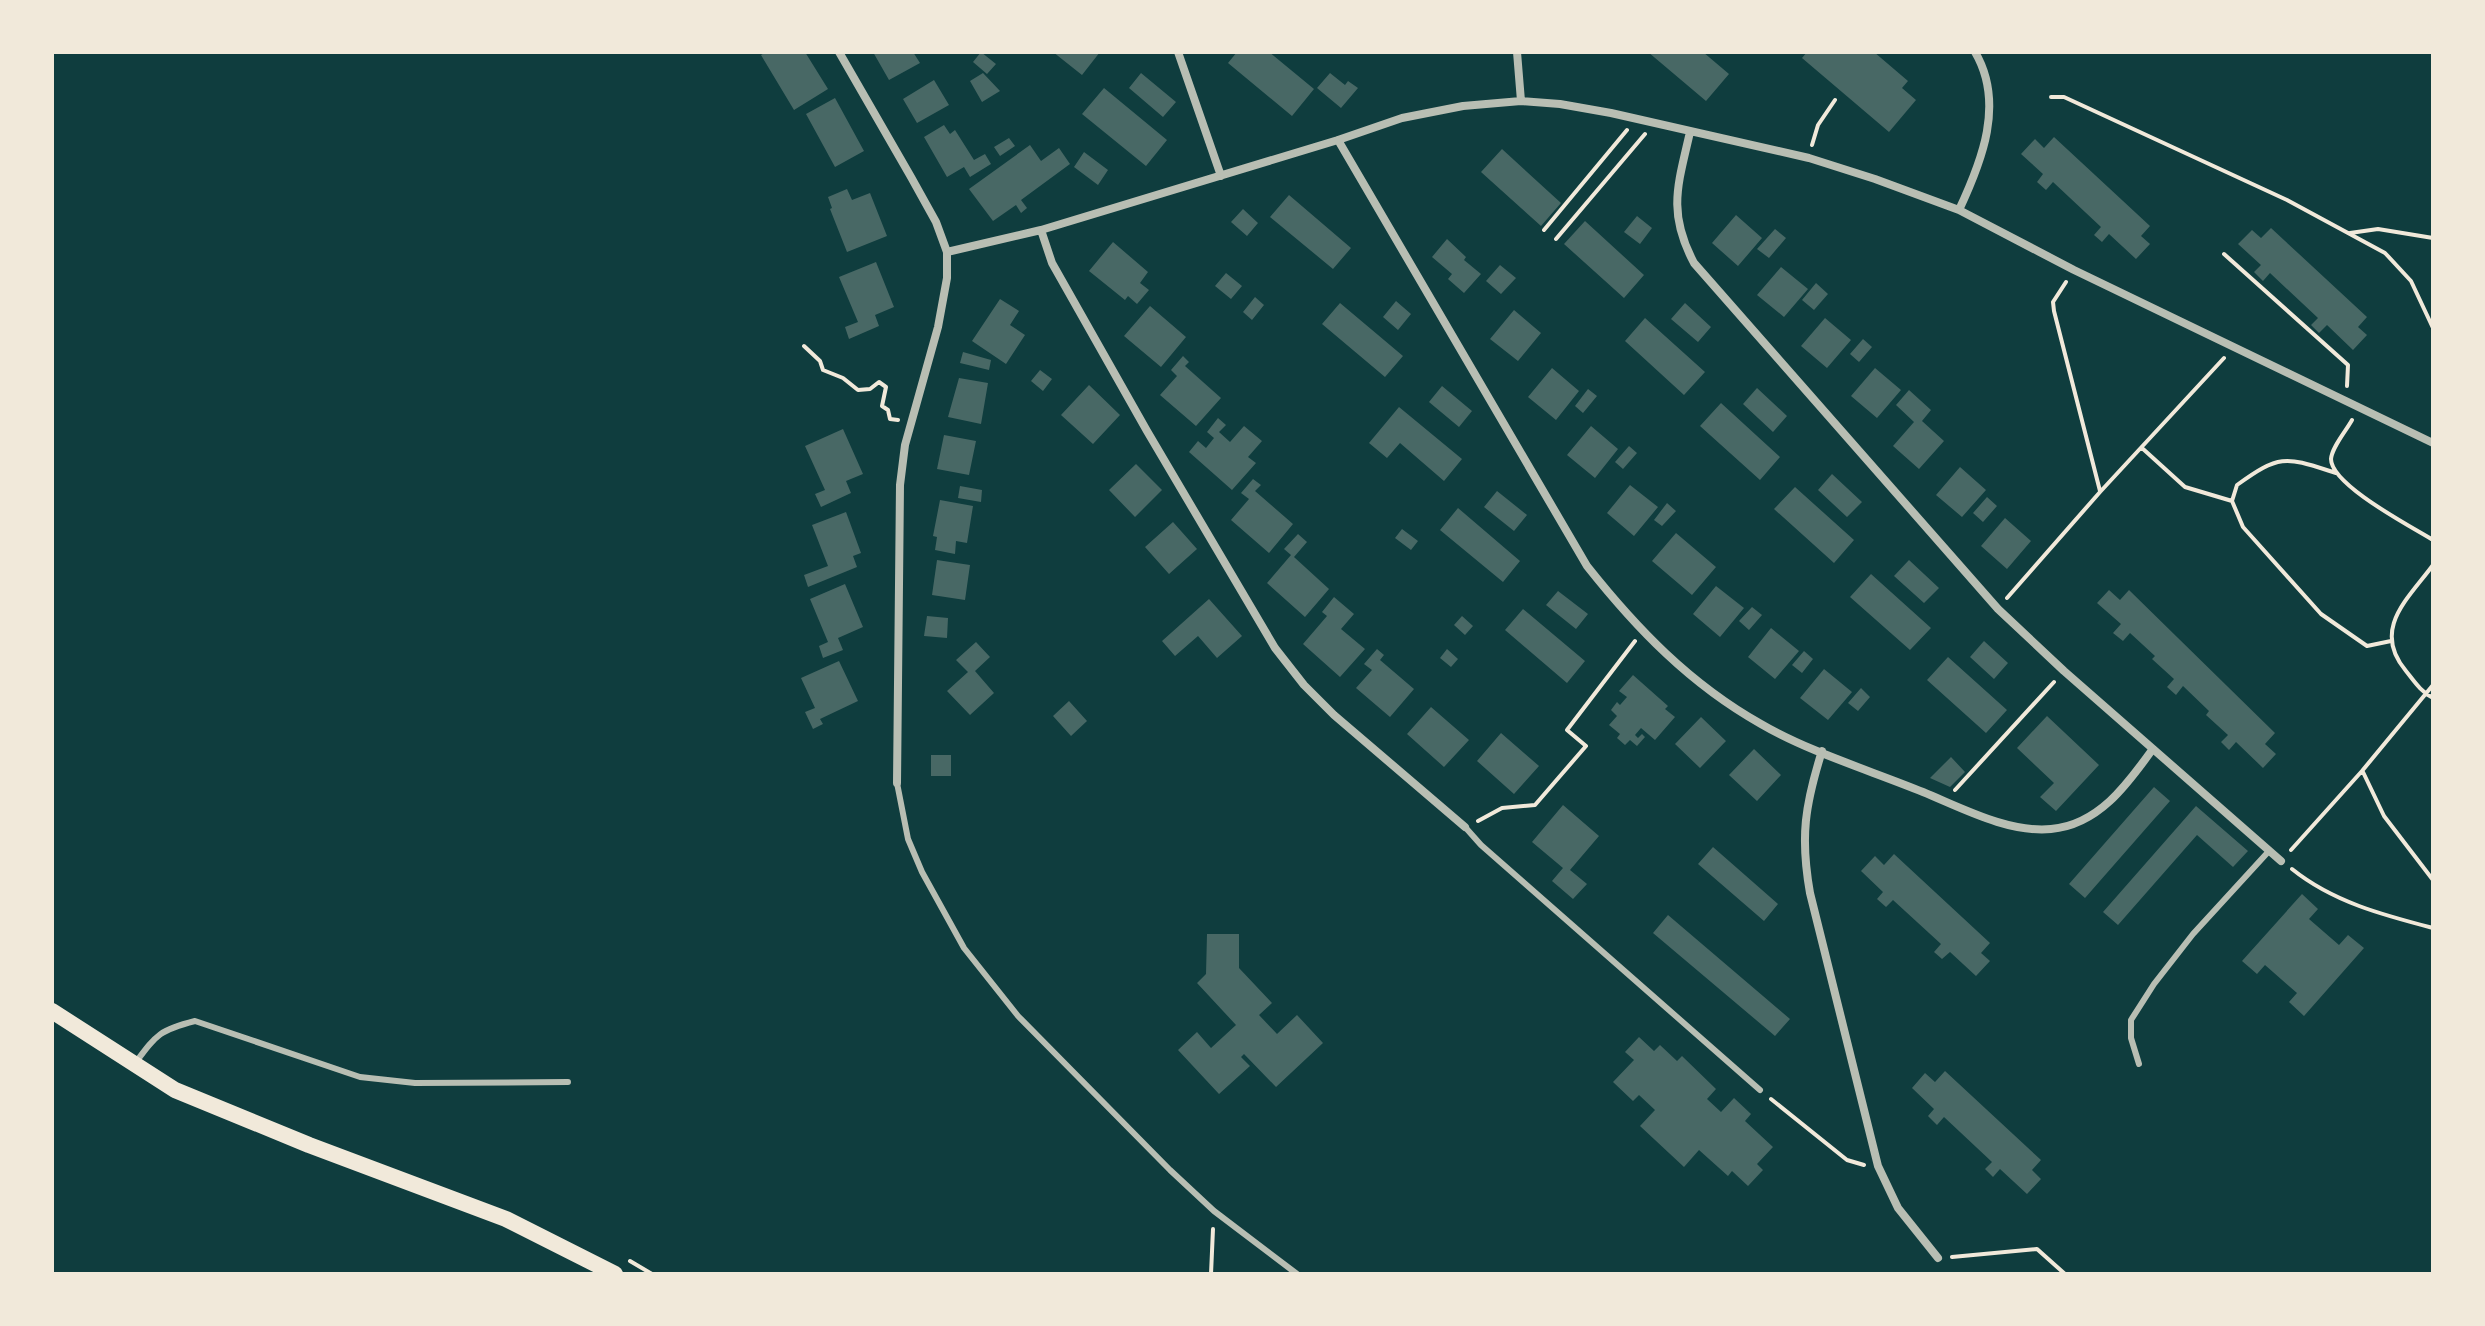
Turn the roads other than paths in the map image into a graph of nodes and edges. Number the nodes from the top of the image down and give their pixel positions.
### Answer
1 (839, 52) edge
2 (1178, 52) edge
3 (1517, 52) edge
4 (1975, 52) edge
5 (1521, 101) junction
6 (1690, 132) junction
7 (1338, 140) junction
8 (1221, 176) junction
9 (1959, 210) junction
10 (1041, 230) junction
11 (947, 252) junction
12 (2433, 443) edge
13 (2152, 750) junction
14 (1822, 751) junction
15 (897, 783) joint
16 (1465, 827) joint
17 (2269, 851) junction
18 (2281, 861) road end
19 (52, 1011) edge
20 (134, 1064) junction
21 (2139, 1064) dead end
22 (568, 1082) dead end
23 (1760, 1090) road end
24 (1938, 1258) road end
25 (615, 1274) edge
26 (1297, 1274) edge

1 - 11 street
2 - 8 street
3 - 5 street
4 - 9 street
5 - 6 street
5 - 7 street
6 - 9 street
6 - 13 street
7 - 8 street
7 - 14 street
8 - 10 street
9 - 12 street
10 - 11 street
10 - 16 street
11 - 15 street
13 - 14 street
13 - 17 street
14 - 24 street
15 - 26 lane
16 - 23 lane
17 - 18 street
17 - 21 lane
19 - 20 main road
20 - 22 lane
20 - 25 main road

